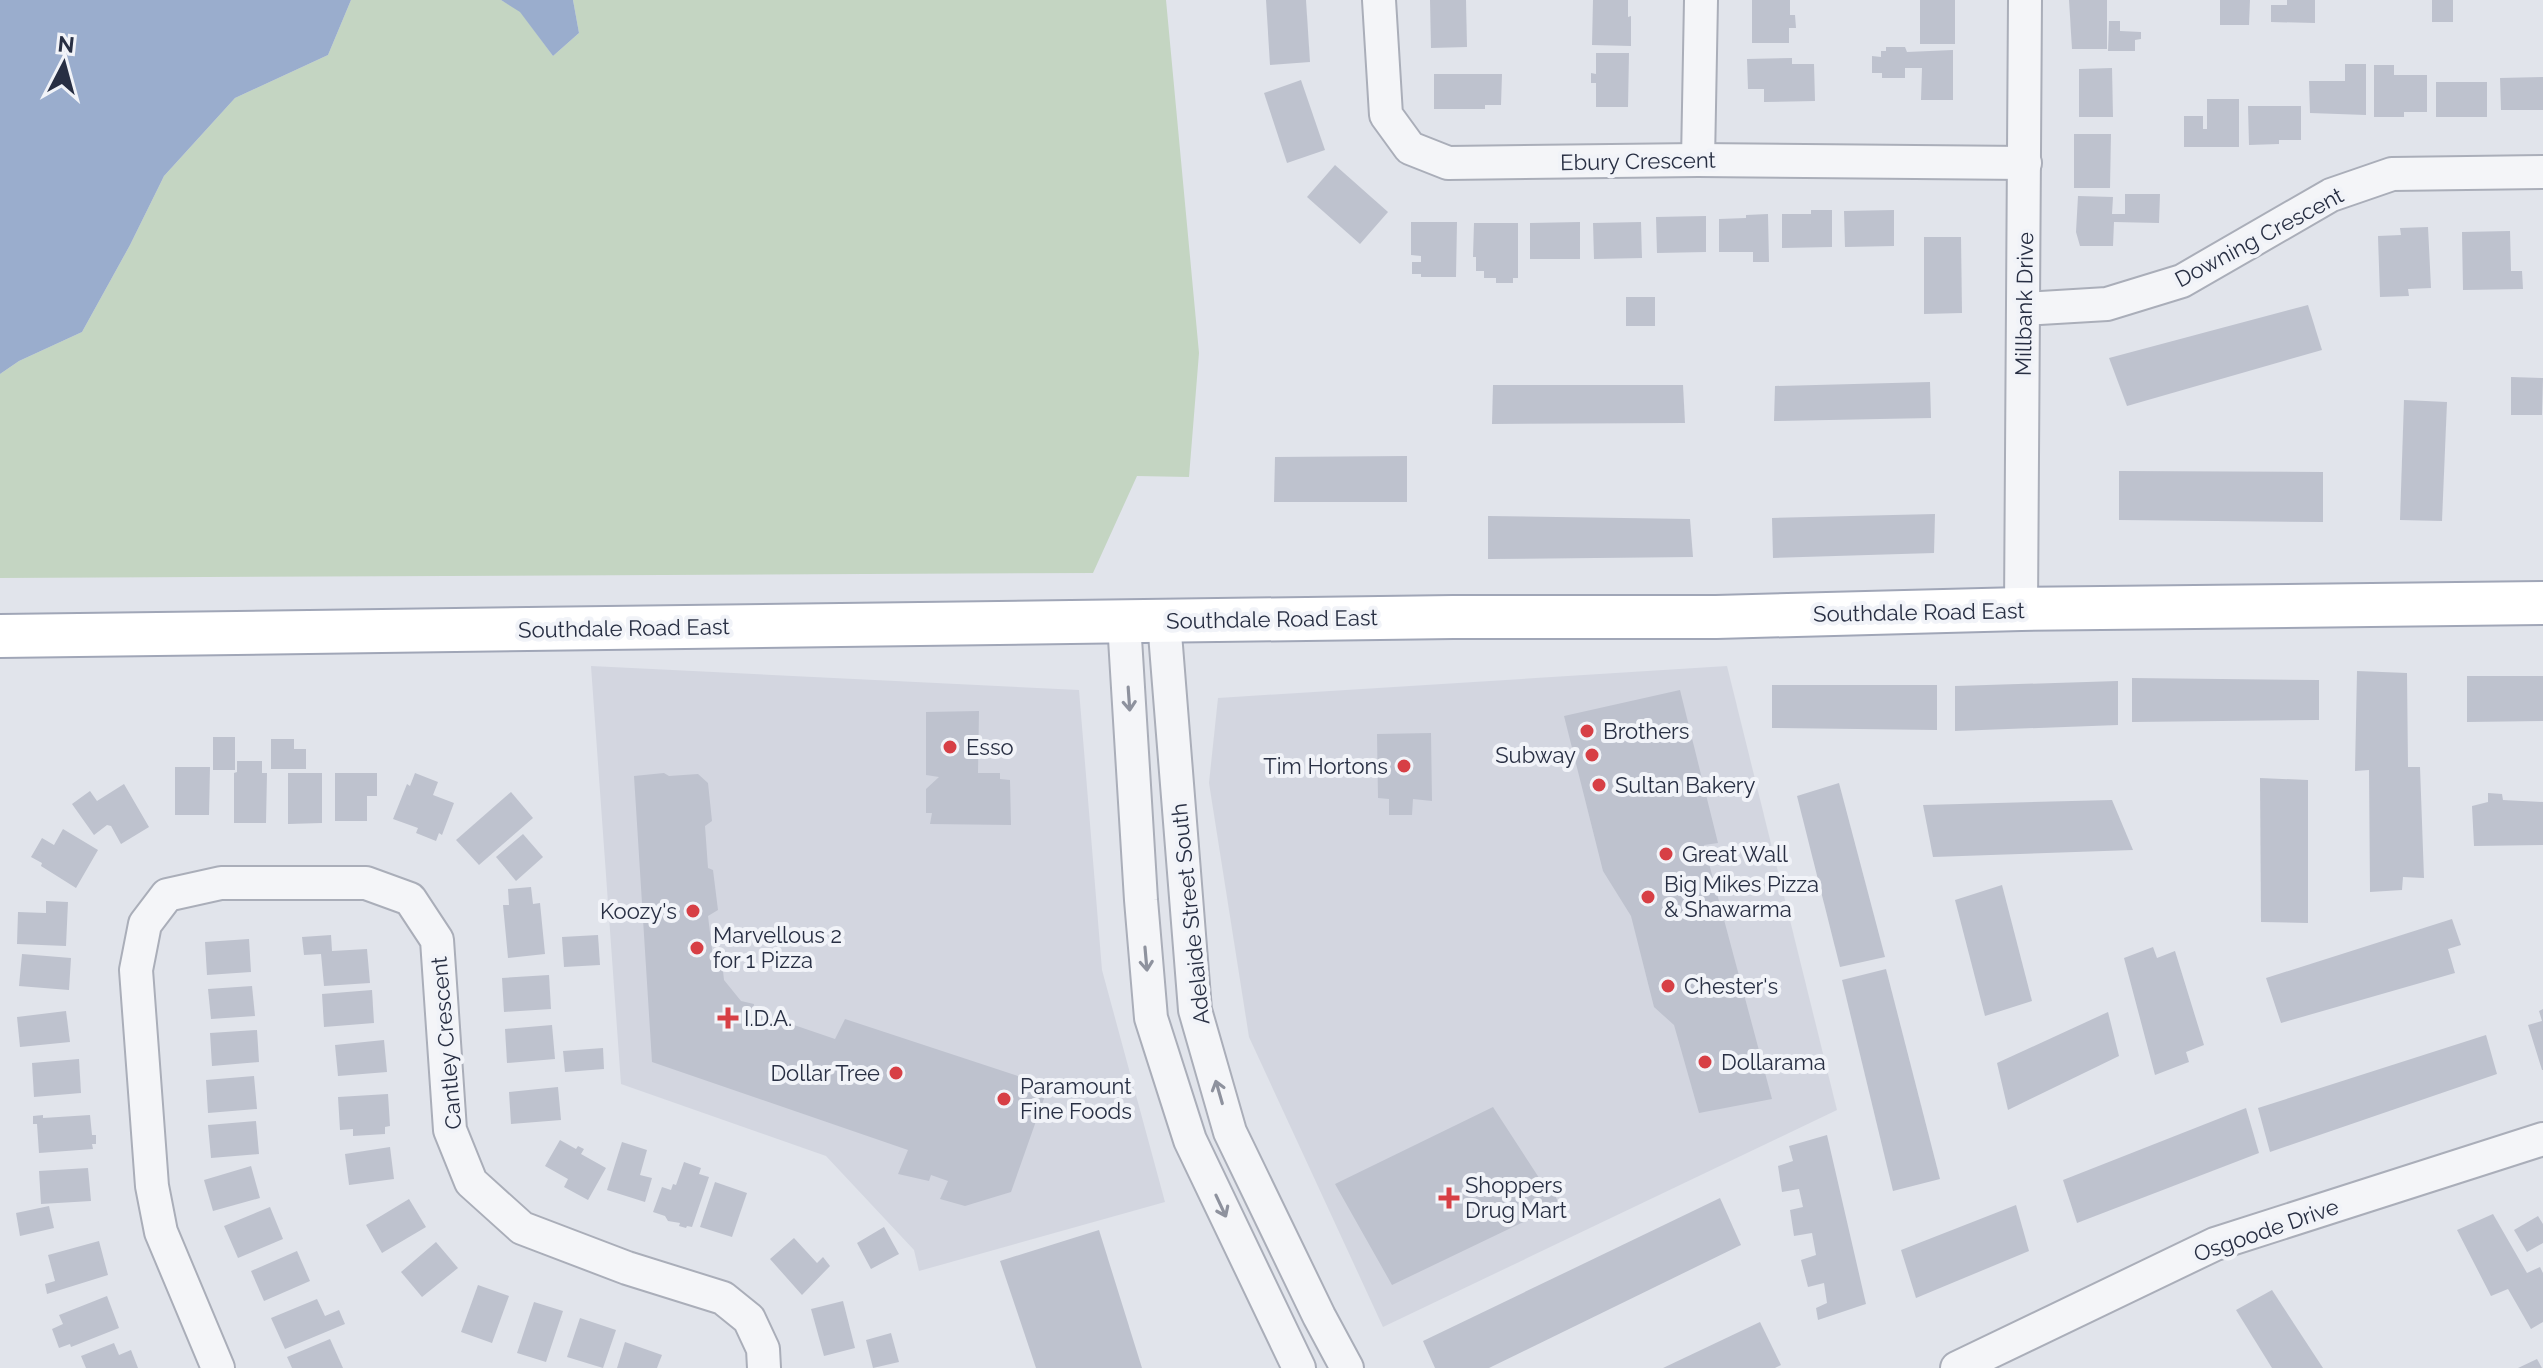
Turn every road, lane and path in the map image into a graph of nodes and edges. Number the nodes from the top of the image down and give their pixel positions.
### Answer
1 (1379, 0) edge
2 (1701, 0) edge
3 (2025, 0) edge
4 (1698, 160) junction
5 (2025, 163) junction
6 (2543, 172) edge
7 (2025, 309) junction
8 (2543, 603) edge
9 (2021, 609) junction
10 (1144, 621) junction
11 (0, 636) edge
12 (2543, 1139) edge
13 (218, 1368) edge
14 (764, 1368) edge
15 (1299, 1368) edge
16 (1347, 1368) edge
17 (1957, 1368) edge

1 - 4 street, Ebury Crescent
2 - 4 street
3 - 5 street, Millbank Drive
4 - 5 street, Ebury Crescent
5 - 7 street, Millbank Drive
6 - 7 street, Downing Crescent
7 - 9 street, Millbank Drive
8 - 9 main road, Southdale Road East
9 - 10 main road, Southdale Road East
10 - 11 main road, Southdale Road East
10 -> 15 street, Adelaide Street South
16 -> 10 street, Adelaide Street South
12 - 17 street, Osgoode Drive
13 - 14 street, Cantley Crescent

